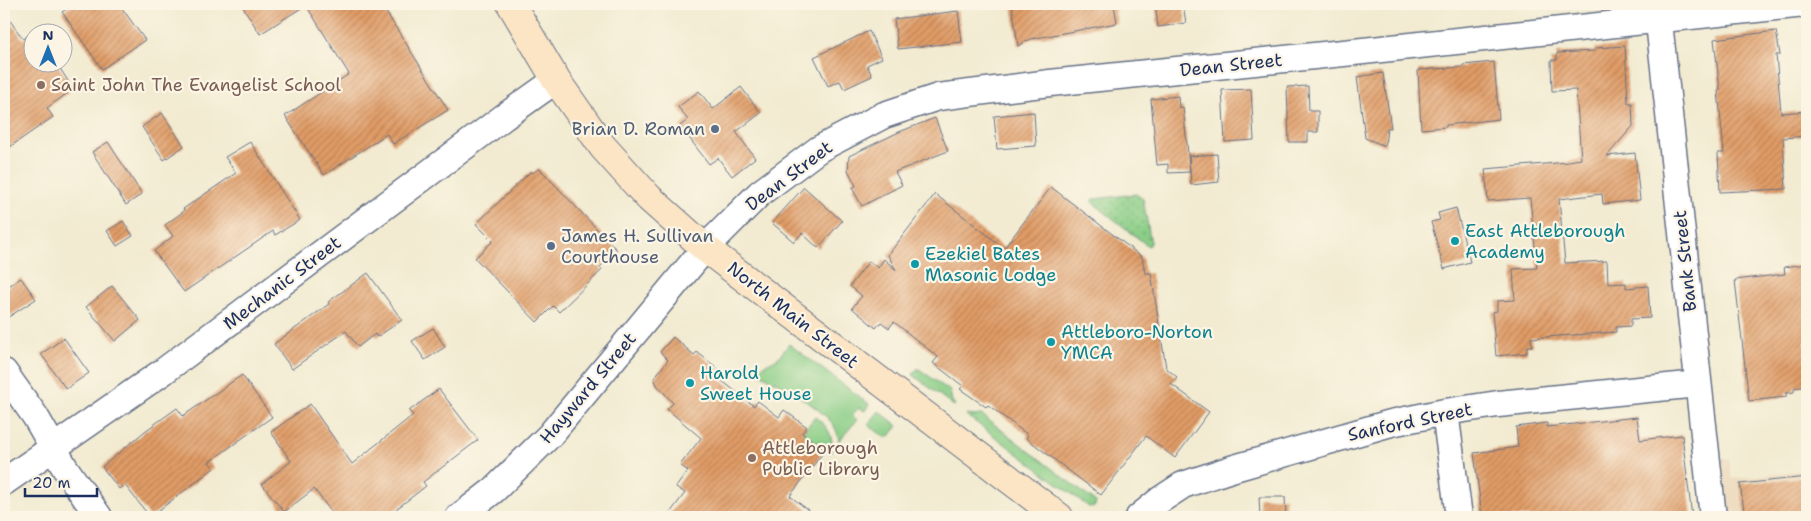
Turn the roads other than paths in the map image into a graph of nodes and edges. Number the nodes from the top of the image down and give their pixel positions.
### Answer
1 (511, 4) edge
2 (1805, 4) edge
3 (1658, 11) edge
4 (556, 80) junction
5 (706, 248) junction
6 (4, 372) edge
7 (1698, 384) junction
8 (1445, 412) junction
9 (54, 447) junction
10 (4, 482) edge
11 (99, 517) edge
12 (459, 517) edge
13 (1059, 517) edge
14 (1139, 517) edge
15 (1459, 517) edge
16 (1713, 517) edge

1 - 4 main road, North Main Street
2 - 3 street, Dean Street
3 - 5 street, Dean Street
3 - 7 street, Bank Street
4 - 5 main road, North Main Street
4 - 9 street, Mechanic Street
5 - 12 street, Hayward Street
5 - 13 main road, North Main Street
6 - 9 street
7 - 8 street, Sanford Street
7 - 16 street, Bank Street
8 - 14 street, Sanford Street
8 - 15 street
9 - 10 street, Mechanic Street
9 - 11 street

